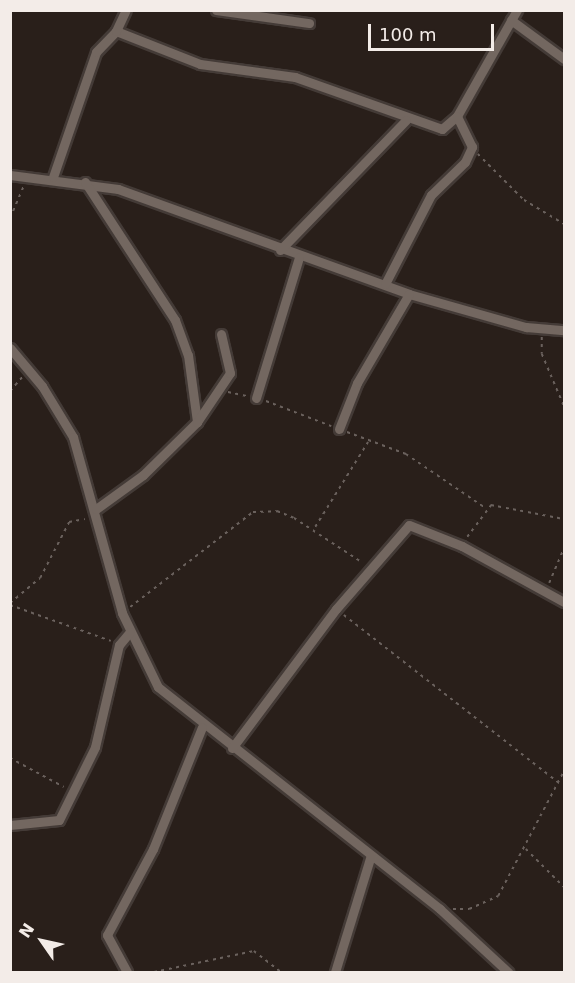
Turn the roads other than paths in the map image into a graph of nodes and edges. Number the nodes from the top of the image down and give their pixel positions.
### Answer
1 (126, 10) edge
2 (517, 10) edge
3 (222, 11) edge
4 (511, 20) junction
5 (309, 23) dead end
6 (116, 31) junction
7 (564, 59) edge
8 (457, 116) junction
9 (406, 120) junction
10 (10, 175) edge
11 (53, 177) junction
12 (85, 182) junction
13 (280, 249) junction
14 (299, 256) junction
15 (385, 284) junction
16 (409, 294) junction
17 (564, 330) edge
18 (221, 334) dead end
19 (10, 348) edge
20 (256, 398) road end
21 (197, 422) junction
22 (339, 429) road end
23 (97, 513) junction
24 (564, 602) edge
25 (130, 632) junction
26 (202, 727) junction
27 (232, 748) junction
28 (10, 825) edge
29 (371, 855) junction
30 (127, 972) edge
31 (335, 972) edge
32 (508, 972) edge

1 - 6 street
2 - 4 street
3 - 5 street
4 - 7 street
4 - 8 street
6 - 9 street
6 - 11 street
8 - 9 street
8 - 15 street
9 - 13 street
10 - 11 street
11 - 12 street
12 - 13 street
12 - 21 street
13 - 14 street
14 - 15 street
14 - 20 street
15 - 16 street
16 - 17 street
16 - 22 street
18 - 21 street
19 - 23 street
21 - 23 street
23 - 25 street
24 - 27 street
25 - 26 street
25 - 28 street
26 - 27 street
26 - 30 street
27 - 29 street
29 - 31 street
29 - 32 street

